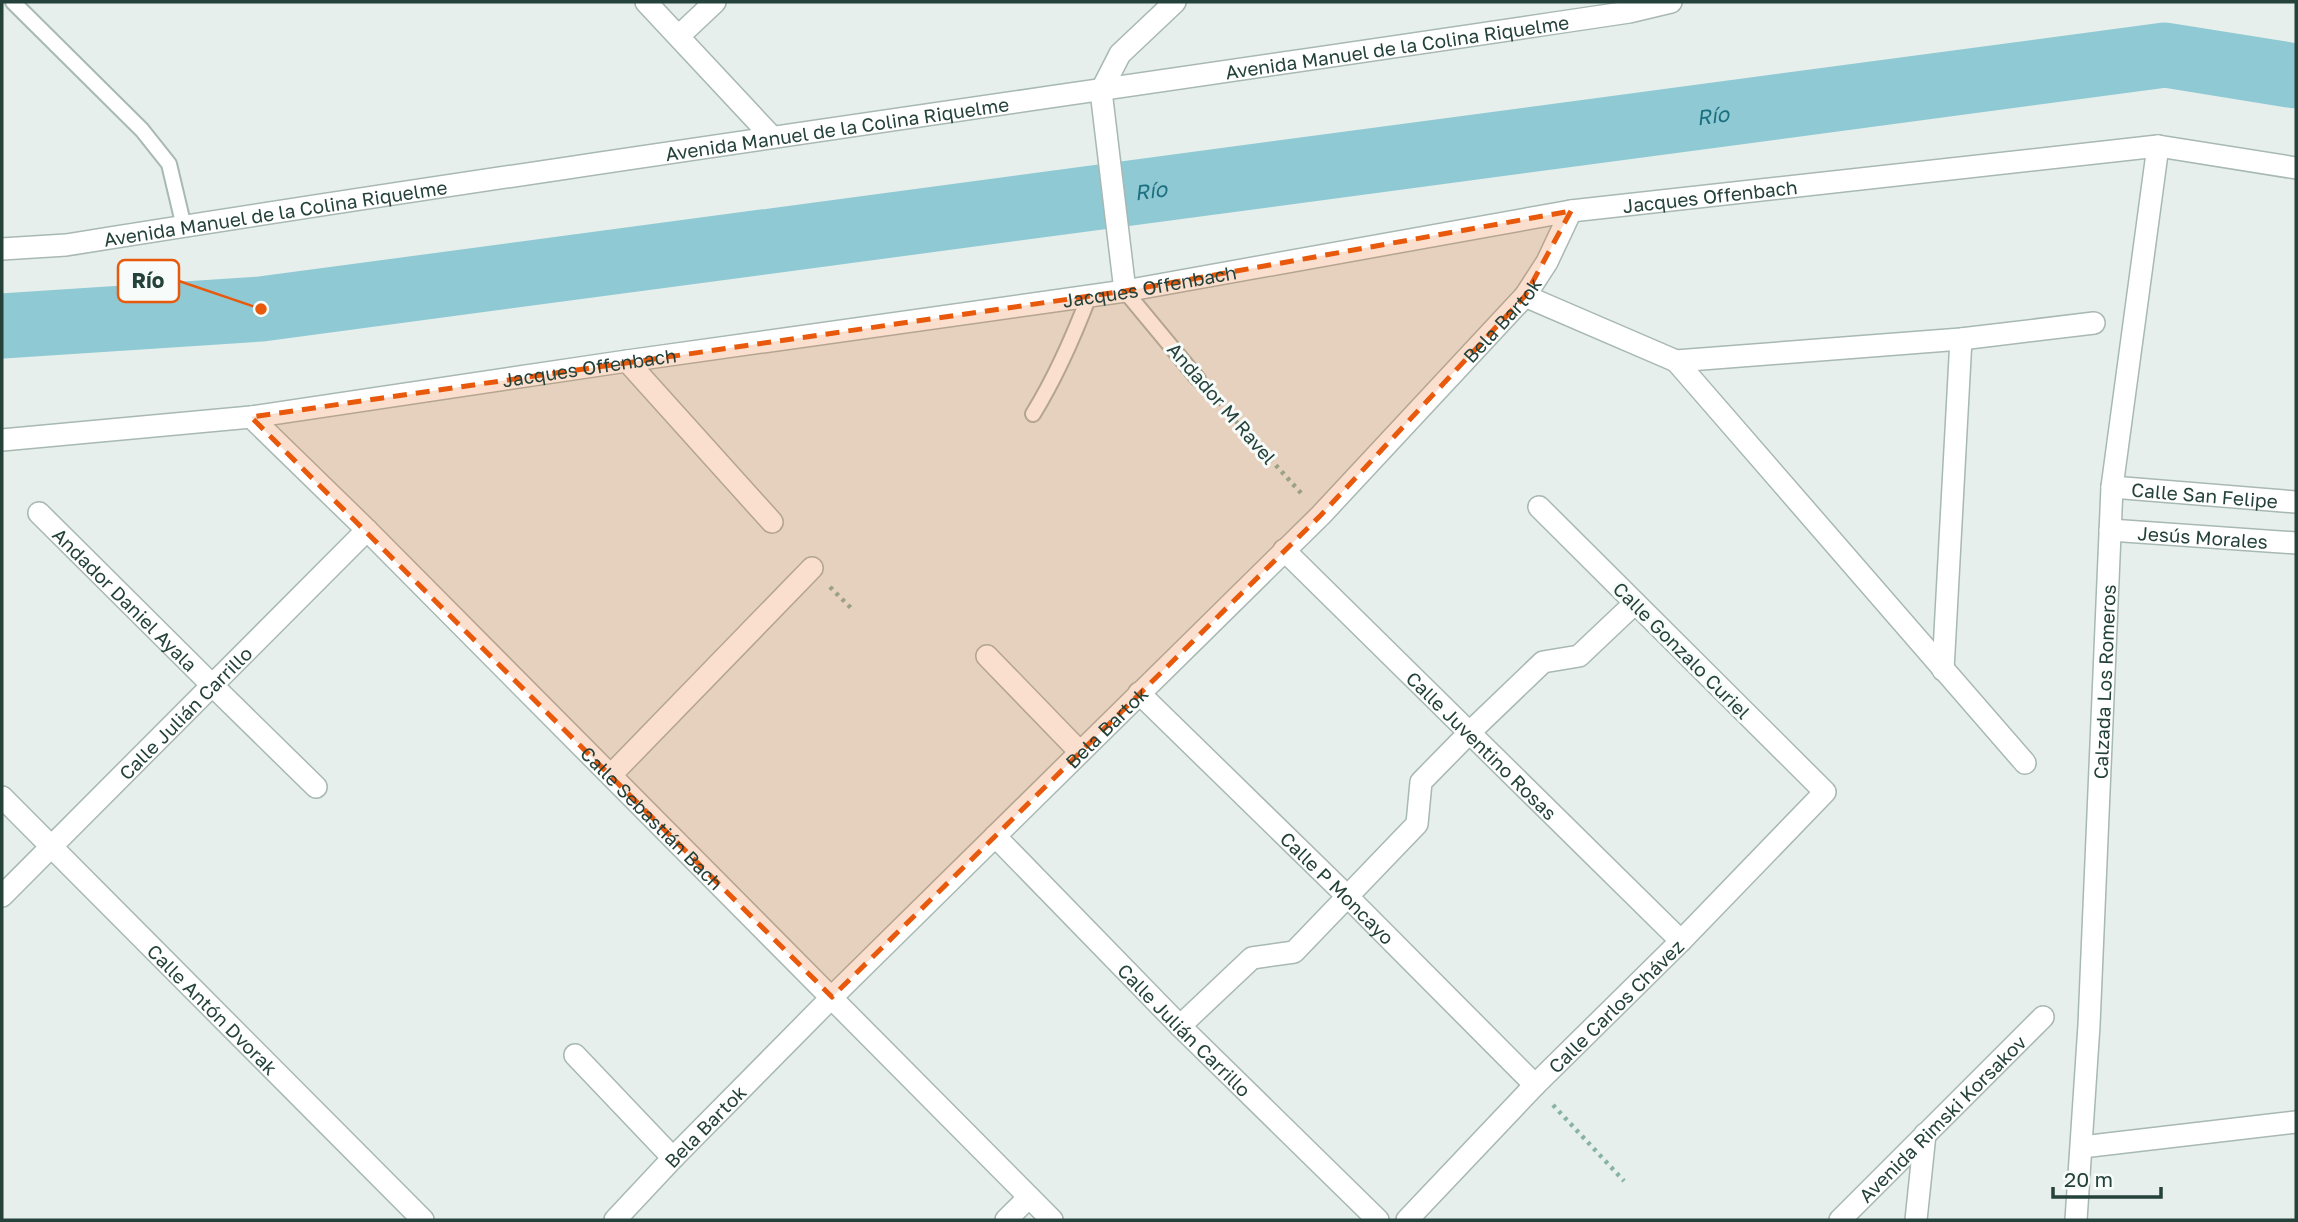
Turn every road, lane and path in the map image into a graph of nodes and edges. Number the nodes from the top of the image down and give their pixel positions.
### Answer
1 (13, 2) edge
2 (646, 2) edge
3 (715, 2) edge
4 (1175, 2) edge
5 (1671, 2) edge
6 (1635, 7) edge
7 (680, 36) junction
8 (1101, 91) junction
9 (772, 137) junction
10 (2158, 146) junction
11 (2296, 167) edge
12 (1571, 211) junction
13 (184, 227) junction
14 (2, 249) edge
15 (1125, 291) junction
16 (1089, 296) junction
17 (1525, 296) junction
18 (2094, 323) dead end
19 (1961, 339) junction
20 (1676, 360) junction
21 (627, 361) junction
22 (1198, 379) joint
23 (1033, 414) dead end
24 (251, 417) junction
25 (2, 440) edge
26 (2112, 487) junction
27 (2296, 502) edge
28 (1539, 507) dead end
29 (39, 513) dead end
30 (1321, 515) junction
31 (772, 522) dead end
32 (367, 530) junction
33 (2110, 530) junction
34 (2296, 543) edge
35 (1284, 550) junction
36 (812, 568) dead end
37 (1635, 603) junction
38 (987, 656) dead end
39 (1942, 670) junction
40 (213, 686) junction
41 (1139, 693) junction
42 (1469, 733) junction
43 (1080, 752) junction
44 (2025, 763) dead end
45 (611, 775) junction
46 (316, 787) dead end
47 (1825, 793) joint
48 (2, 797) edge
49 (995, 836) junction
50 (51, 847) junction
51 (2, 897) edge
52 (1349, 898) junction
53 (1681, 941) junction
54 (832, 997) junction
55 (2043, 1017) dead end
56 (1180, 1026) junction
57 (575, 1055) dead end
58 (1535, 1085) junction
59 (2296, 1122) edge
60 (1925, 1134) junction
61 (2082, 1147) junction
62 (673, 1158) junction
63 (1624, 1181) dead end
64 (1029, 1197) junction
65 (423, 1220) edge
66 (615, 1220) edge
67 (1006, 1220) edge
68 (1052, 1220) edge
69 (1378, 1220) edge
70 (1407, 1220) edge
71 (1840, 1220) edge
72 (1916, 1220) edge
73 (2076, 1220) edge

1 - 13 lane
2 - 7 street
3 - 7 street
4 - 8 street
5 - 6 street, Avenida Manuel de la Colina Riquelme
6 - 8 street, Avenida Manuel de la Colina Riquelme
7 - 9 street
8 - 9 street, Avenida Manuel de la Colina Riquelme
8 - 15 street
9 - 13 street, Avenida Manuel de la Colina Riquelme
10 - 11 street, Jacques Offenbach
10 - 12 street, Jacques Offenbach
10 - 26 street, Calzada Los Romeros
12 - 15 street, Jacques Offenbach
12 - 17 street, Bela Bartok
13 - 14 street, Avenida Manuel de la Colina Riquelme
15 - 16 street, Jacques Offenbach
15 - 22 lane, Andador M Ravel
16 - 21 street, Jacques Offenbach
16 - 23 lane
17 - 20 street
17 - 30 street, Bela Bartok
18 - 19 street
19 - 20 street
19 - 39 street
20 - 39 street
21 - 24 street, Jacques Offenbach
21 - 31 street
22 - 30 path, Andador M Ravel
24 - 25 street, Jacques Offenbach
24 - 32 street, Calle Sebastián Bach
26 - 27 street, Calle San Felipe
26 - 33 street, Calzada Los Romeros
28 - 37 street, Calle Gonzalo Curiel
29 - 40 street, Andador Daniel Ayala
30 - 35 street, Bela Bartok
32 - 40 street, Calle Julián Carrillo
32 - 45 street, Calle Sebastián Bach
33 - 34 street, Jesús Morales
33 - 61 street, Calzada Los Romeros
35 - 41 street, Bela Bartok
35 - 42 street, Calle Juventino Rosas
36 - 45 street
37 - 42 street
37 - 47 street, Calle Gonzalo Curiel
38 - 43 street
39 - 44 street
40 - 46 street, Andador Daniel Ayala
40 - 50 street, Calle Julián Carrillo
41 - 43 street, Bela Bartok
41 - 52 street, Calle P Moncayo
42 - 52 street
42 - 53 street, Calle Juventino Rosas
43 - 49 street, Bela Bartok
45 - 54 street, Calle Sebastián Bach
47 - 53 street, Calle Carlos Chávez
48 - 50 street, Calle Antón Dvorak
49 - 54 street, Bela Bartok
49 - 56 street, Calle Julián Carrillo
50 - 51 street, Calle Julián Carrillo
50 - 65 street, Calle Antón Dvorak
52 - 56 street
52 - 58 street, Calle P Moncayo
53 - 58 street, Calle Carlos Chávez
54 - 62 street, Bela Bartok
54 - 64 street, Calle Sebastián Bach
55 - 60 street, Avenida Rimski Korsakov
56 - 69 street, Calle Julián Carrillo
57 - 62 street
58 - 63 path
58 - 70 street, Calle Carlos Chávez
59 - 61 street
60 - 71 street, Avenida Rimski Korsakov
60 - 72 street
61 - 73 street, Calzada Los Romeros
62 - 66 street, Bela Bartok
64 - 67 street
64 - 68 street, Calle Sebastián Bach

